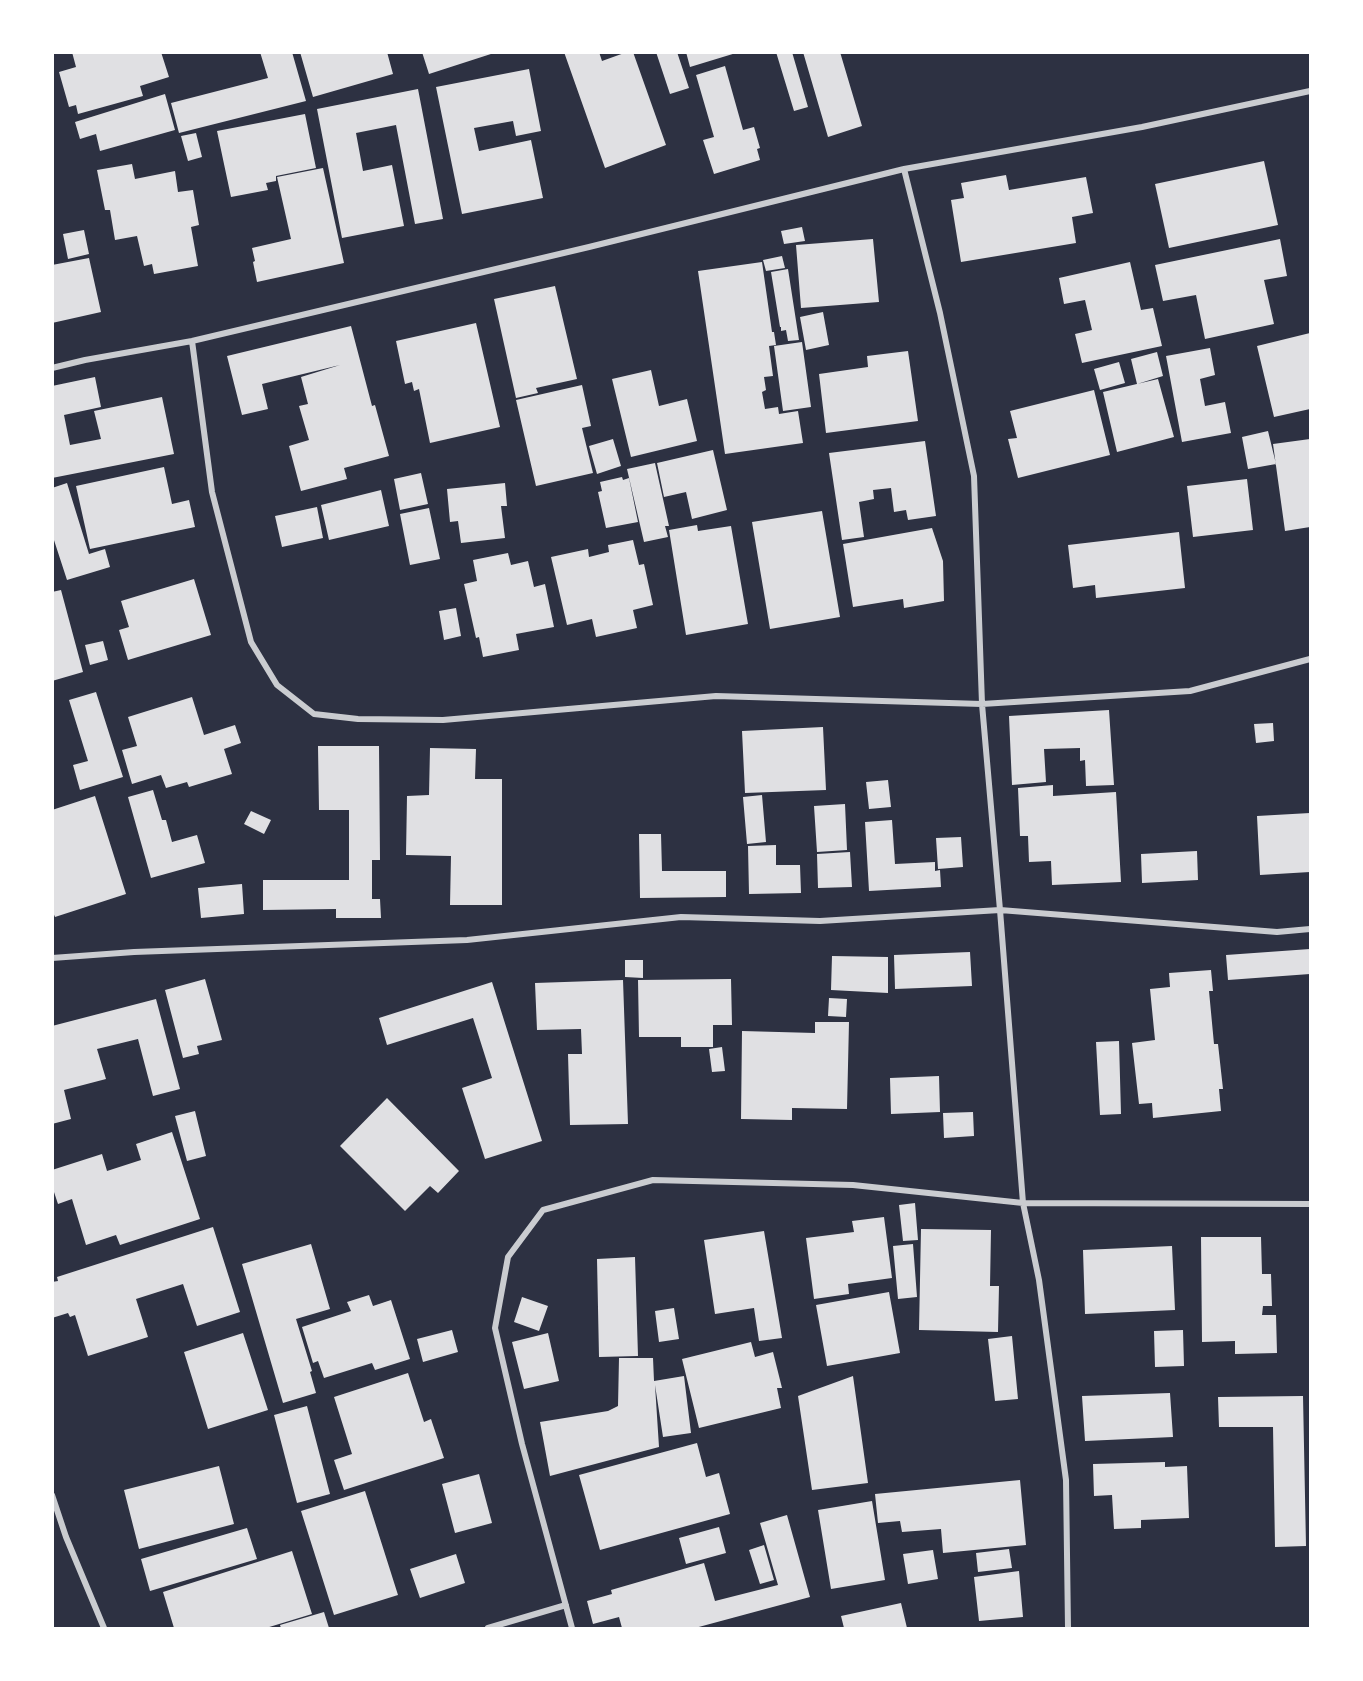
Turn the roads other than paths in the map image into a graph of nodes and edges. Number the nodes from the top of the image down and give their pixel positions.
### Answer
1 (1311, 91) edge
2 (904, 169) junction
3 (192, 341) junction
4 (52, 368) edge
5 (1311, 659) edge
6 (982, 704) junction
7 (1000, 910) junction
8 (1311, 929) edge
9 (52, 958) edge
10 (1023, 1203) junction
11 (1311, 1204) edge
12 (52, 1495) edge
13 (566, 1605) junction
14 (104, 1629) edge
15 (488, 1629) edge
16 (572, 1629) edge
17 (1068, 1629) edge

1 - 2 street
2 - 3 street
2 - 6 street
3 - 4 street
3 - 6 street
5 - 6 street
6 - 7 street
7 - 8 street
7 - 9 street
7 - 10 street
10 - 11 street
10 - 13 street
10 - 17 street
12 - 14 street
13 - 15 street
13 - 16 street

